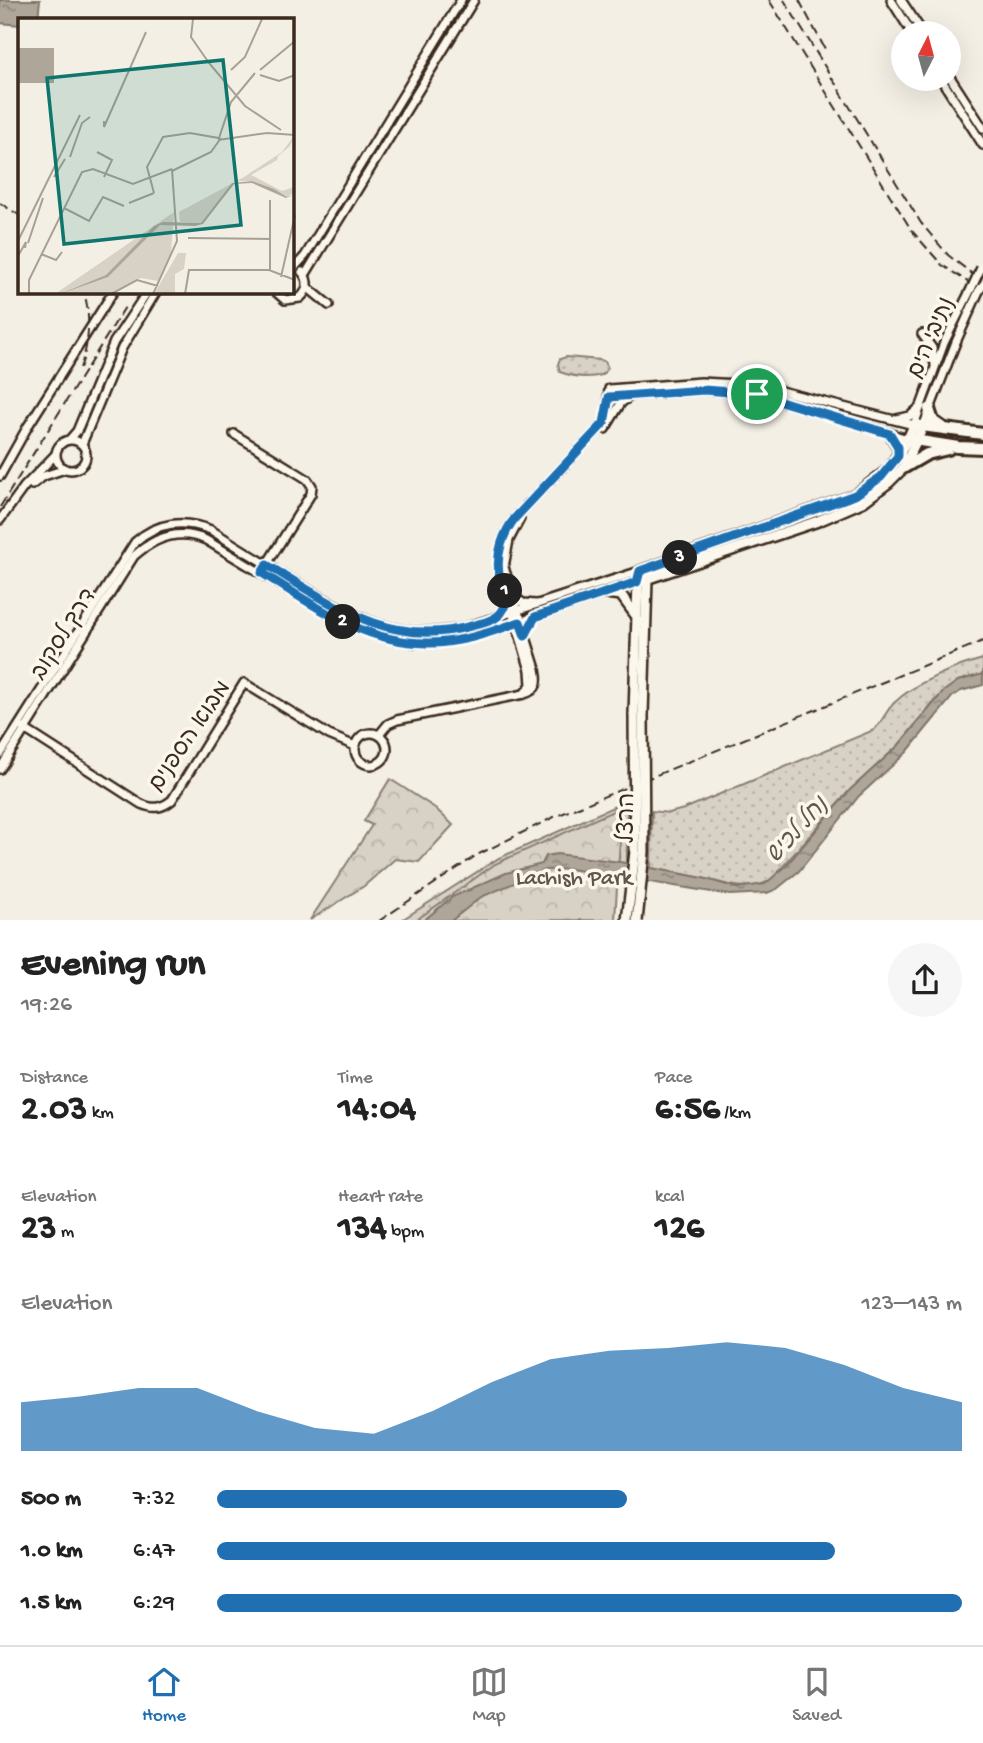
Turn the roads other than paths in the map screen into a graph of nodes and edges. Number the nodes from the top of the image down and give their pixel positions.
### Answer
1 (461, 0) edge
2 (474, 0) edge
3 (891, 0) edge
4 (901, 0) edge
5 (904, 21) edge
6 (915, 21) edge
7 (949, 91) edge
8 (959, 91) edge
9 (983, 128) edge
10 (983, 145) edge
11 (294, 267) edge
12 (982, 267) edge
13 (294, 269) edge
14 (305, 275) junction
15 (307, 287) junction
16 (978, 288) edge
17 (110, 294) edge
18 (110, 294) edge
19 (146, 294) edge
20 (155, 294) edge
21 (278, 294) edge
22 (329, 305) dead end
23 (922, 334) dead end
24 (935, 366) junction
25 (612, 392) junction
26 (632, 395) junction
27 (926, 405) junction
28 (613, 415) junction
29 (891, 420) junction
30 (919, 426) junction
31 (953, 431) junction
32 (983, 433) edge
33 (234, 434) dead end
34 (890, 434) junction
35 (70, 439) junction
36 (913, 440) junction
37 (82, 444) junction
38 (958, 447) junction
39 (983, 448) edge
40 (56, 454) junction
41 (898, 456) junction
42 (65, 468) junction
43 (903, 468) junction
44 (0, 469) edge
45 (0, 476) edge
46 (15, 498) junction
47 (0, 520) edge
48 (267, 565) junction
49 (262, 573) junction
50 (641, 578) junction
51 (605, 593) junction
52 (509, 594) junction
53 (540, 604) junction
54 (515, 613) junction
55 (535, 617) junction
56 (636, 618) junction
57 (494, 620) junction
58 (518, 622) junction
59 (501, 628) junction
60 (523, 637) junction
61 (638, 715) junction
62 (22, 727) junction
63 (379, 735) junction
64 (355, 746) junction
65 (0, 755) edge
66 (0, 769) edge
67 (627, 920) edge
68 (637, 920) edge

1 - 11 street
2 - 14 street
3 - 5 street
4 - 6 street
7 - 10 street
8 - 9 street
12 - 16 street, נתיבי הים, bridge
13 - 14 street
14 - 15 street
15 - 21 street
15 - 22 street
16 - 24 street, נתיבי הים
16 - 27 street, נתיבי הים
17 - 44 street
18 - 45 street
19 - 35 street
20 - 37 street
23 - 24 street
24 - 27 street, נתיבי הים
25 - 26 street
25 - 28 street
25 - 29 street
25 - 52 street
26 - 28 street
26 - 34 street
27 - 29 street
27 - 30 street, נתיבי הים
27 - 31 highway
28 - 52 street
29 - 30 street
30 - 31 highway
30 - 36 main road
31 - 32 highway
33 - 48 street
34 - 36 street
34 - 41 main road
35 - 37 street
35 - 40 street
36 - 38 highway
36 - 41 main road
36 - 43 main road
37 - 42 street
38 - 39 highway
38 - 43 highway
40 - 42 street
40 - 46 street
41 - 50 main road
42 - 46 street
43 - 50 main road
46 - 47 street
48 - 49 street
48 - 57 street
48 - 62 street, דרך לסקוב
49 - 59 street
49 - 62 street, דרך לסקוב
50 - 51 street
50 - 53 street
50 - 56 main road
50 - 61 main road
51 - 55 street
51 - 56 main road
52 - 53 street
52 - 54 street
52 - 57 street
53 - 54 street
54 - 57 street
54 - 58 street
55 - 58 street
55 - 60 street
56 - 61 main road
58 - 59 street
58 - 60 street
59 - 60 street
60 - 63 street
61 - 67 main road, הרצל, bridge
61 - 68 main road, הרצל, bridge
62 - 64 street, מבוא הספנים
62 - 65 street, דרך לסקוב
62 - 66 street, דרך לסקוב
63 - 64 street
63 - 64 street

